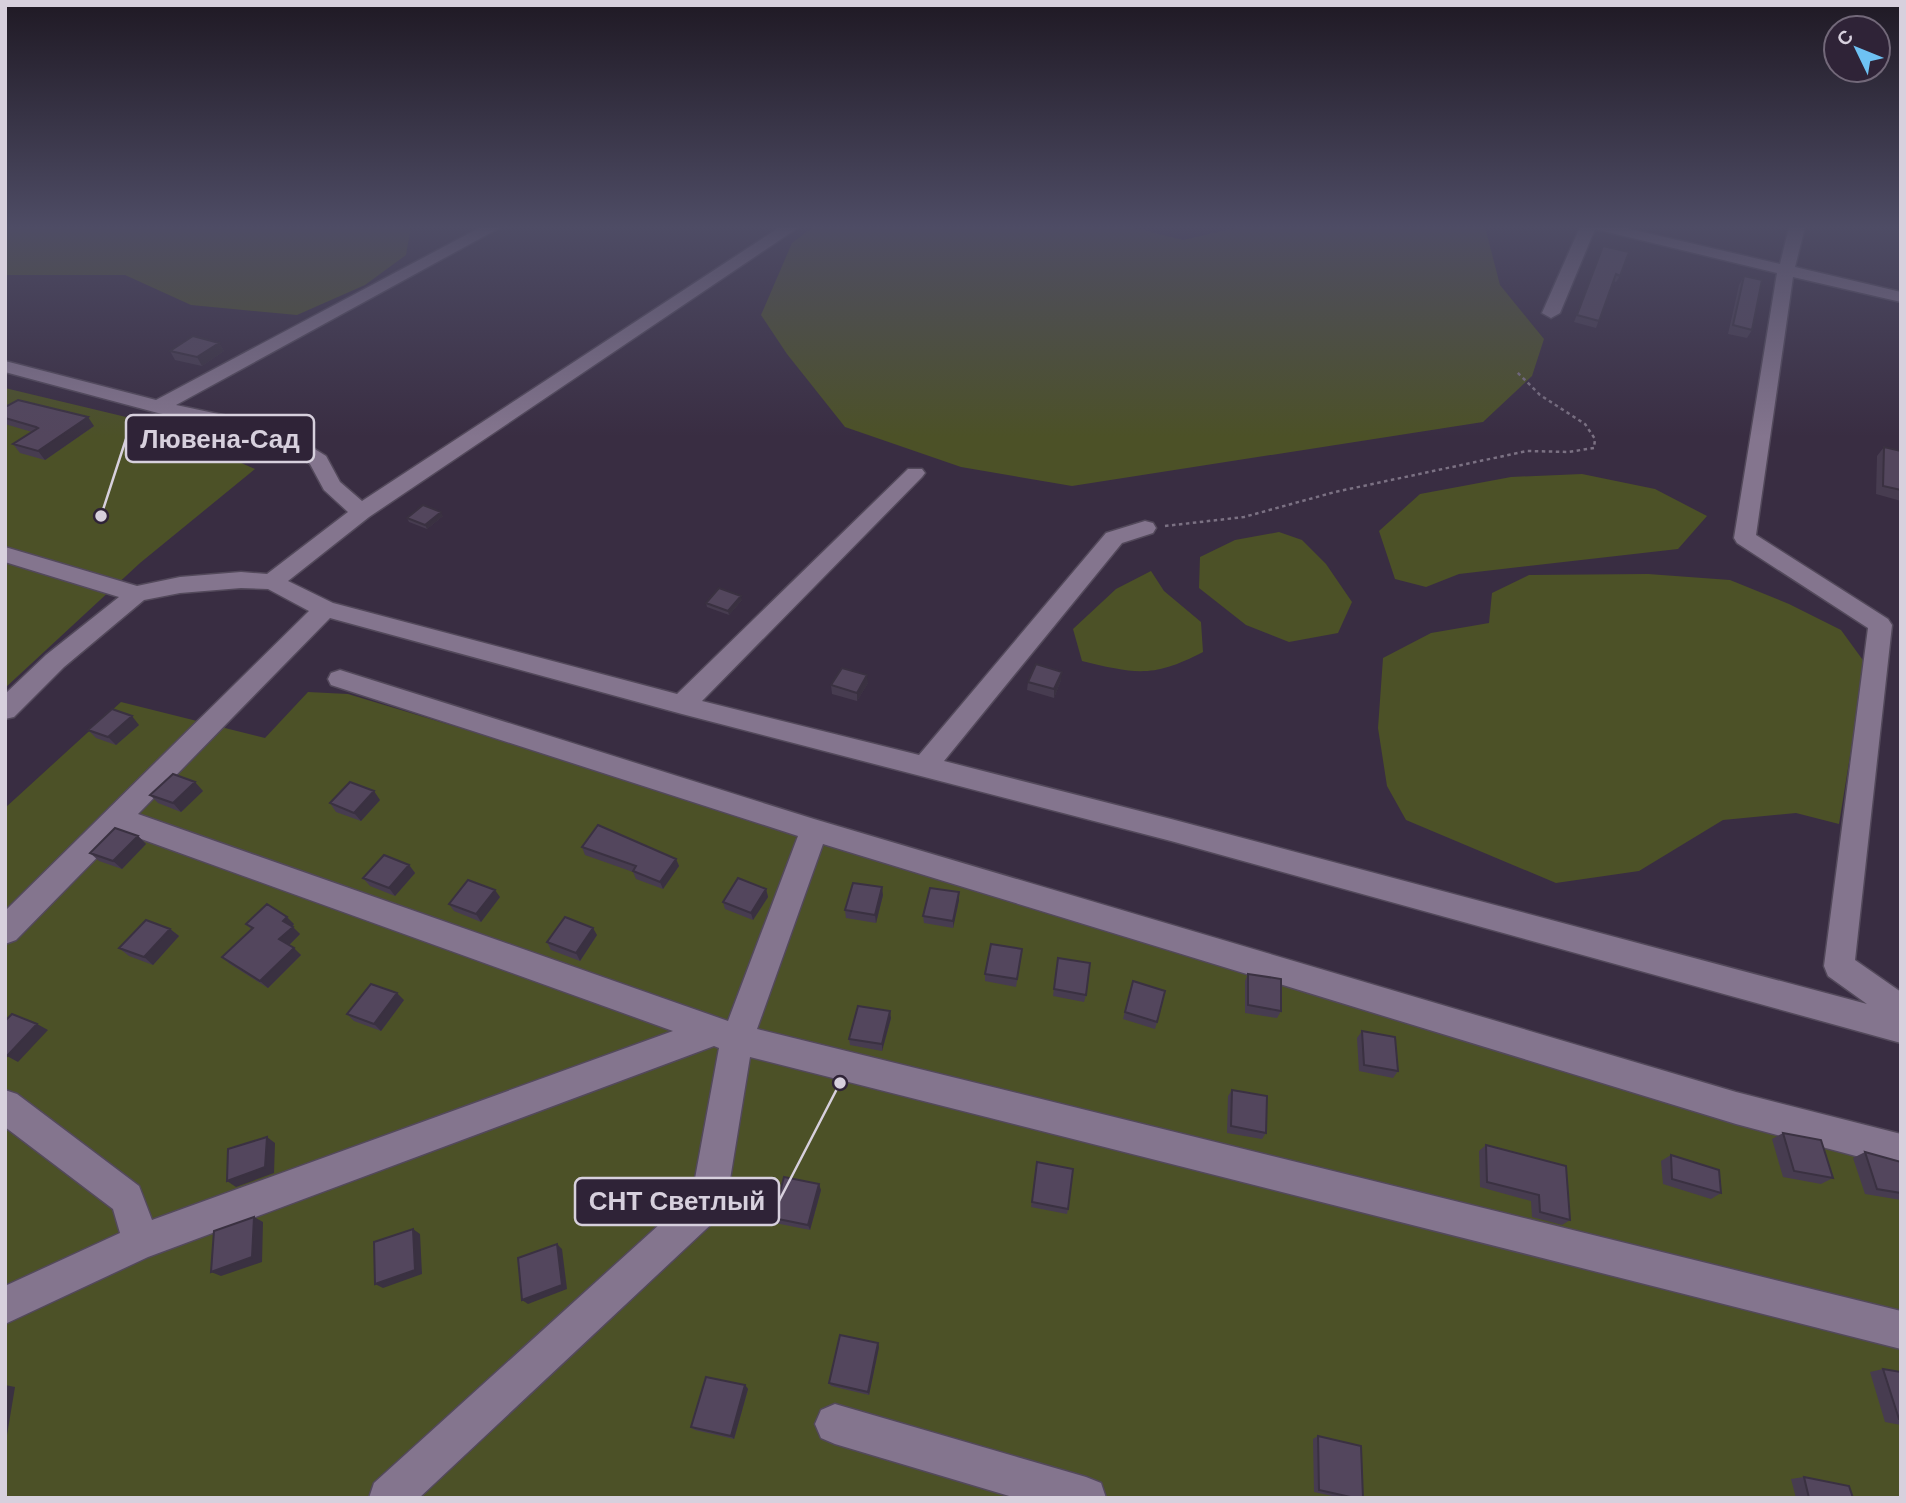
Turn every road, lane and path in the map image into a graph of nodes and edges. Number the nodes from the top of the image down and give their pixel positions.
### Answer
1 (362, 297) edge
2 (685, 297) edge
3 (1557, 297) edge
4 (1782, 297) edge
5 (1550, 313) dead end
6 (5, 366) edge
7 (1516, 371) dead end
8 (158, 407) junction
9 (915, 473) dead end
10 (361, 512) junction
11 (1145, 528) joint
12 (5, 554) edge
13 (272, 582) junction
14 (137, 594) junction
15 (325, 609) junction
16 (340, 679) dead end
17 (682, 705) junction
18 (5, 710) edge
19 (925, 767) junction
20 (116, 817) junction
21 (814, 830) junction
22 (5, 931) edge
23 (1901, 1010) edge
24 (1901, 1028) edge
25 (725, 1035) junction
26 (5, 1106) edge
27 (1901, 1151) edge
28 (141, 1242) junction
29 (5, 1305) edge
30 (1901, 1330) edge
31 (835, 1424) dead end
32 (389, 1498) edge
33 (1086, 1498) edge

1 - 8 street
2 - 10 street
3 - 5 street
4 - 23 street
6 - 8 street
7 - 11 path
8 - 10 street
9 - 17 street
10 - 13 street
11 - 19 street
12 - 14 lane
13 - 14 street
13 - 15 street
14 - 18 street
15 - 17 street
15 - 20 street
16 - 21 street
17 - 19 street
19 - 24 street
20 - 22 street
20 - 25 street
21 - 25 street
21 - 27 lane
25 - 28 lane
25 - 30 street
25 - 32 street
26 - 28 lane
28 - 29 lane
31 - 33 street

